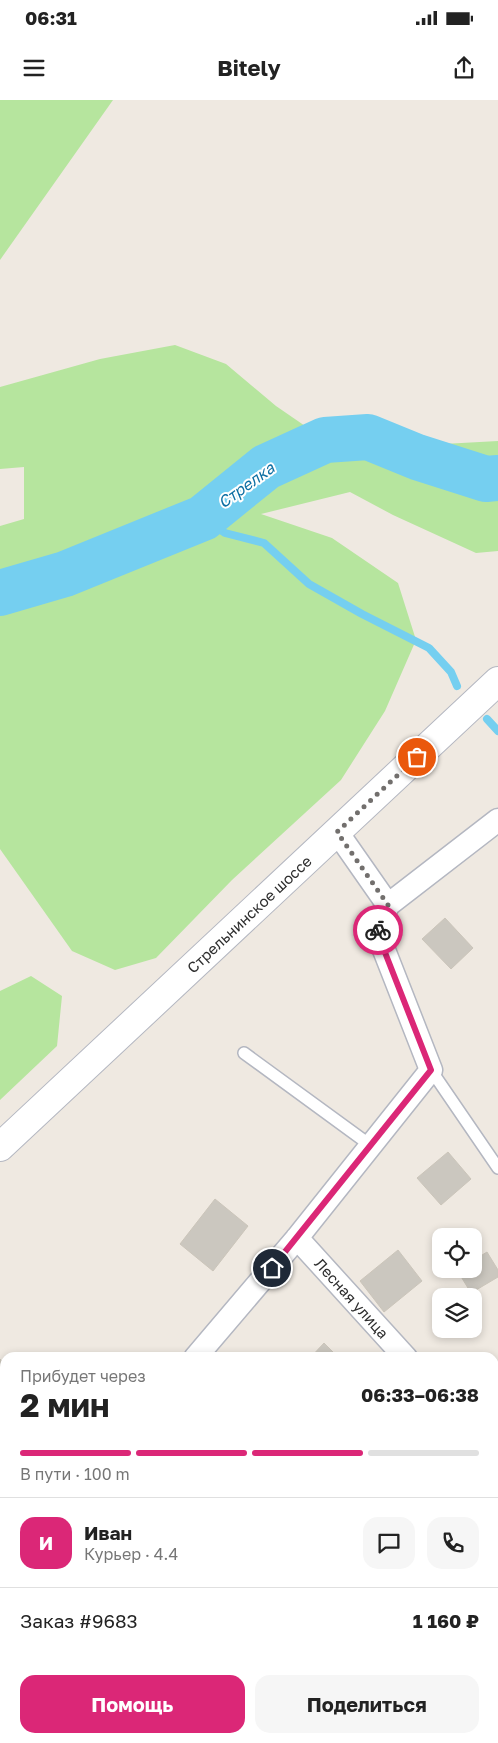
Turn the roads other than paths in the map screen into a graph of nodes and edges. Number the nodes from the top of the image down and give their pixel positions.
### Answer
1 (498, 681) edge
2 (498, 820) edge
3 (337, 832) junction
4 (388, 905) junction
5 (244, 1053) dead end
6 (431, 1070) junction
7 (370, 1145) junction
8 (0, 1147) edge
9 (498, 1168) edge
10 (297, 1238) junction
11 (200, 1352) edge
12 (401, 1352) edge

1 - 3 main road, Стрельнинское шоссе
2 - 4 street
3 - 4 street
3 - 8 main road, Стрельнинское шоссе
4 - 6 street
5 - 7 lane
6 - 7 street
6 - 9 lane
7 - 10 street
10 - 11 street
10 - 12 street, Лесная улица

